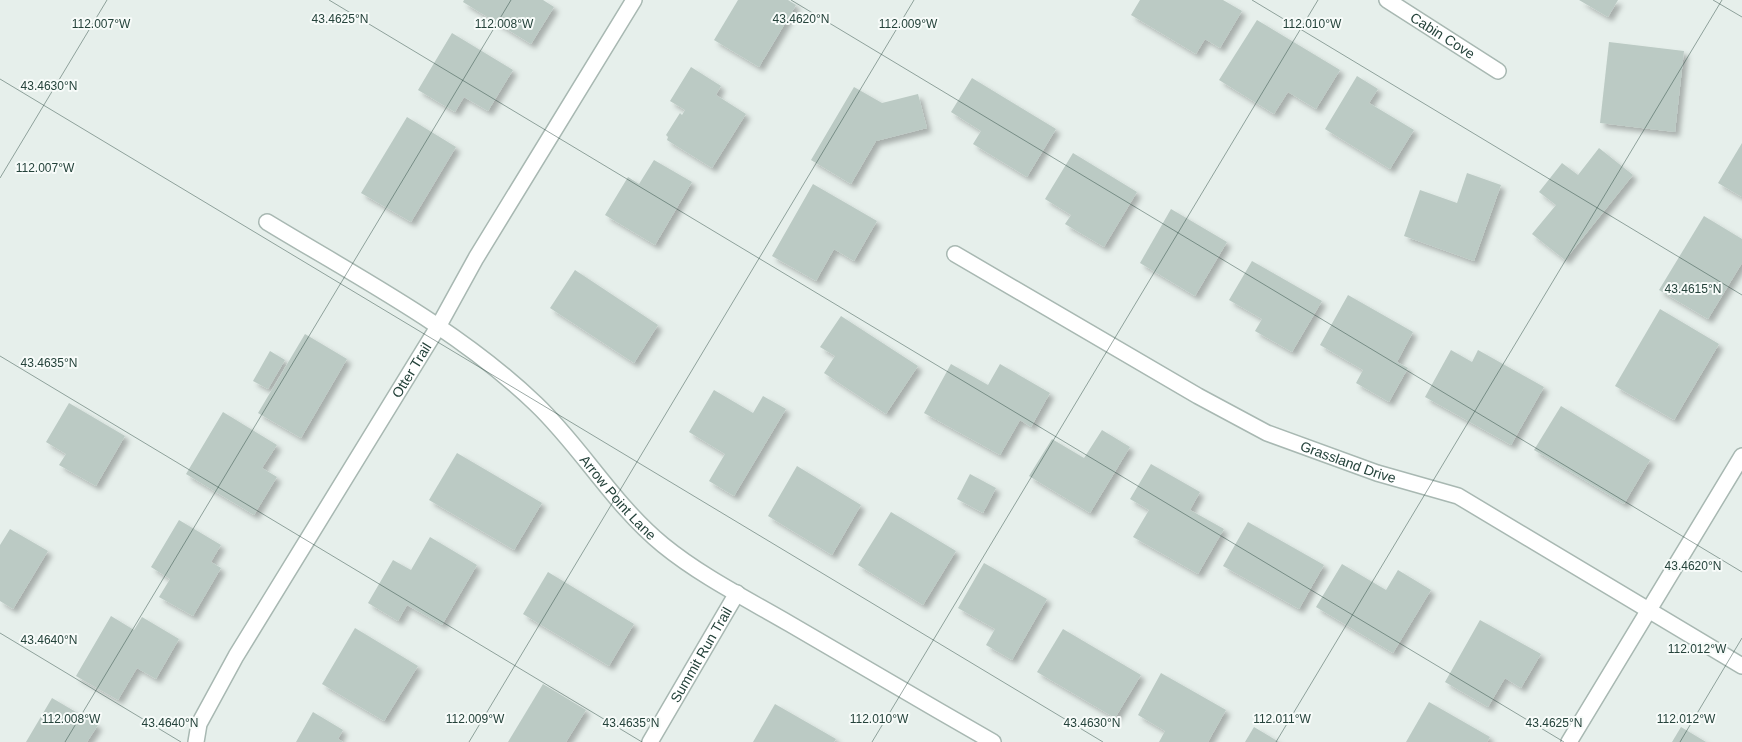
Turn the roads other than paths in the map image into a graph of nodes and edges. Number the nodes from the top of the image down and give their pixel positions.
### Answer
1 (634, 0) edge
2 (1387, 0) edge
3 (1498, 72) dead end
4 (267, 222) dead end
5 (954, 254) dead end
6 (438, 327) junction
7 (1742, 456) edge
8 (737, 593) junction
9 (1648, 610) junction
10 (1742, 666) edge
11 (196, 742) edge
12 (650, 742) edge
13 (992, 742) edge
14 (1569, 742) edge

1 - 6 street, Otter Trail
2 - 3 street, Cabin Cove
4 - 6 street, Arrow Point Lane
5 - 9 street, Grassland Drive
6 - 8 street, Arrow Point Lane
6 - 11 street, Otter Trail
7 - 9 street
8 - 12 street, Summit Run Trail
8 - 13 street, Arrow Point Lane
9 - 10 street, Grassland Drive
9 - 14 street

